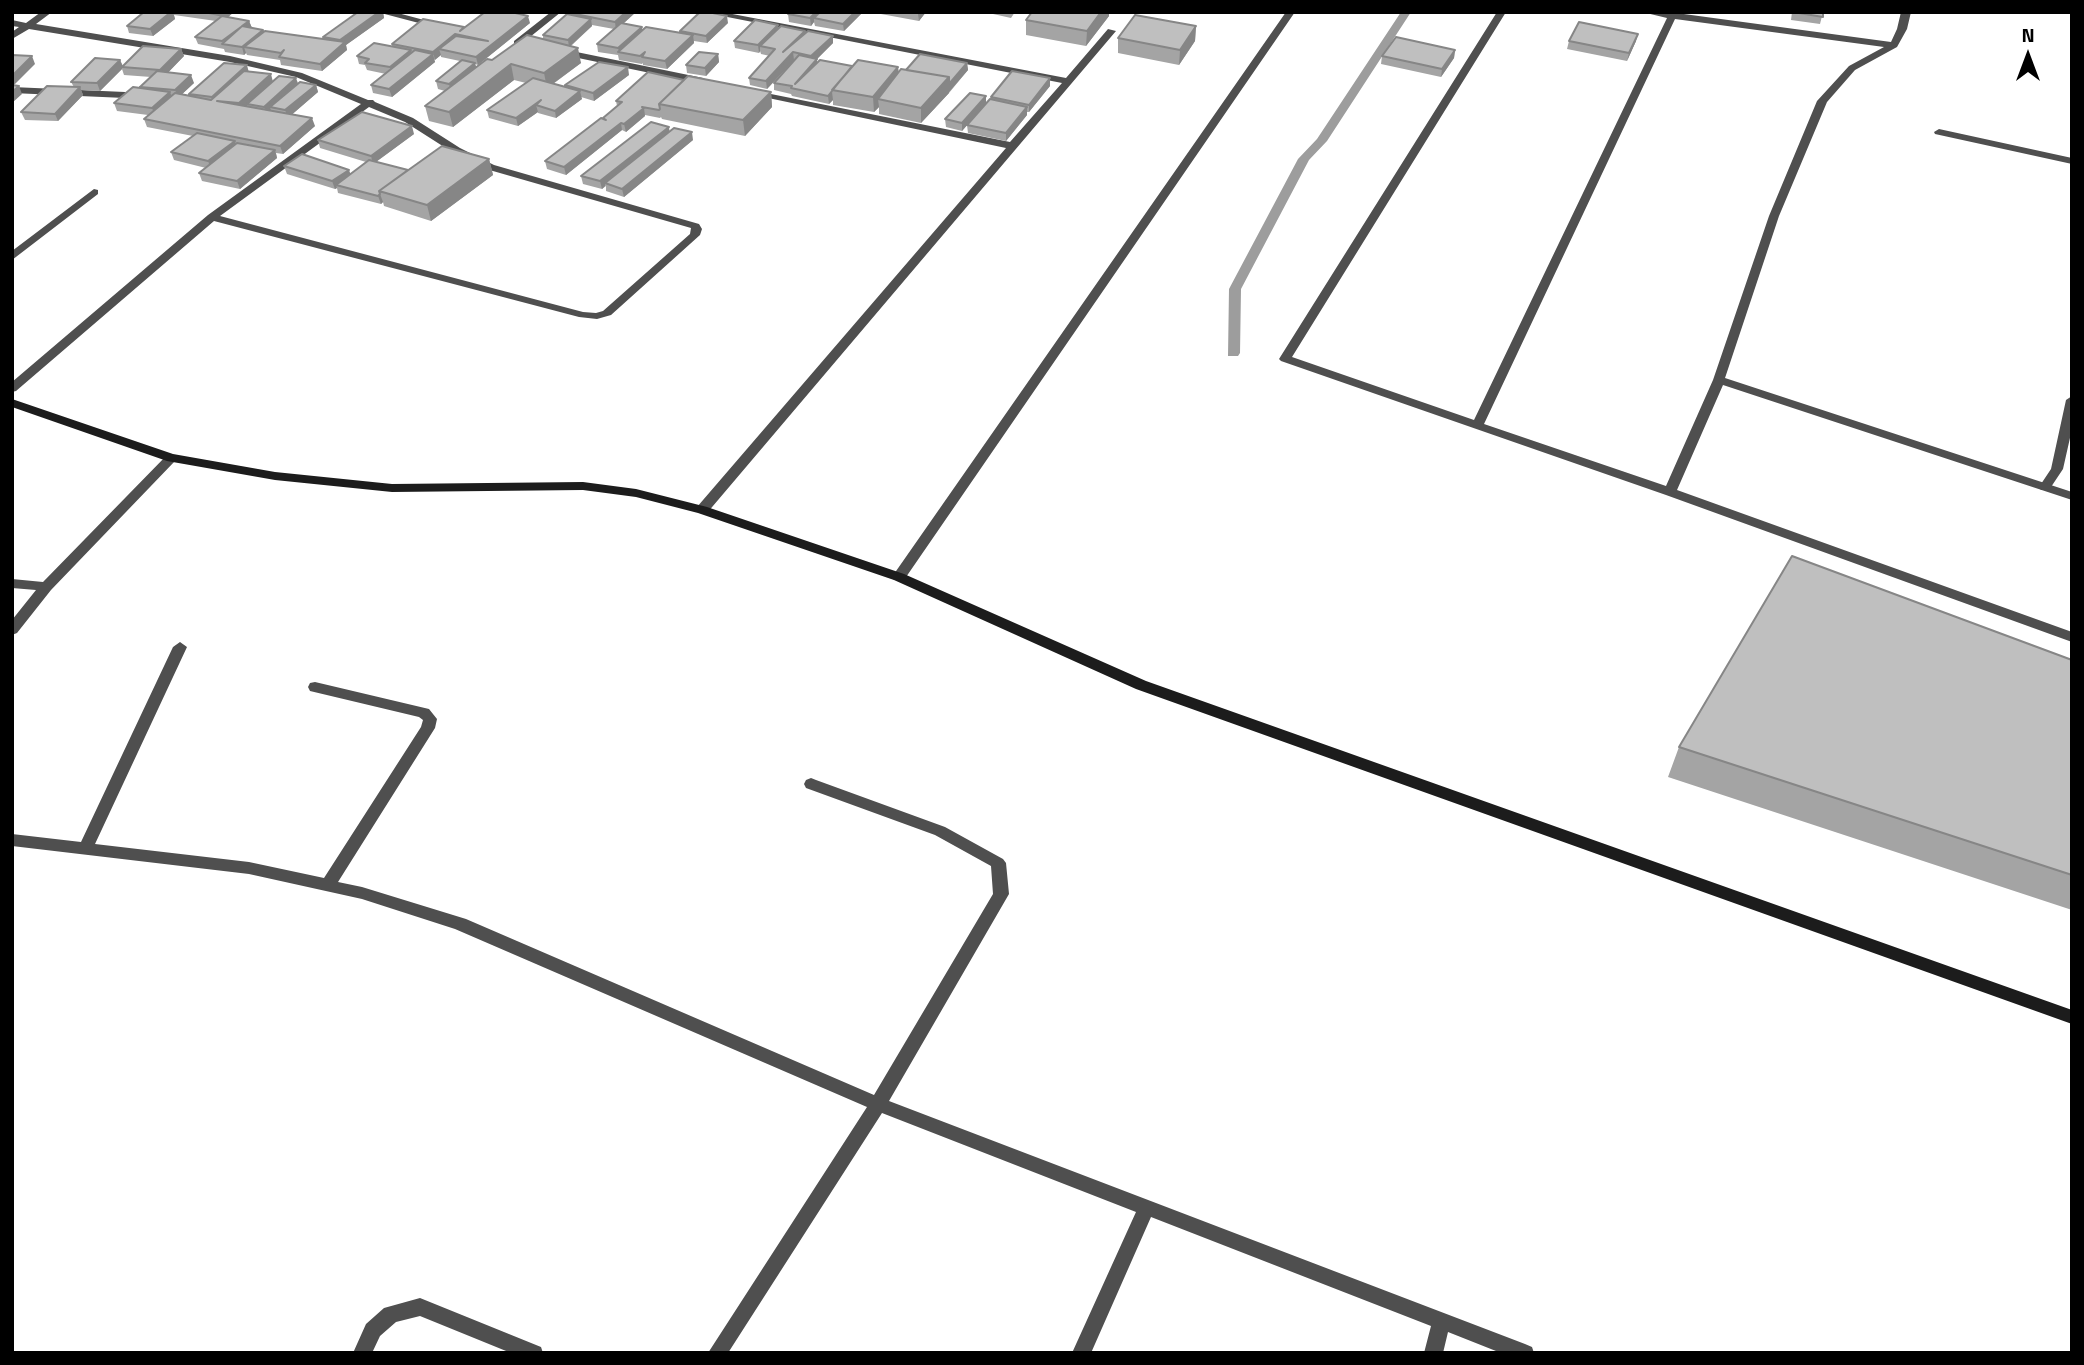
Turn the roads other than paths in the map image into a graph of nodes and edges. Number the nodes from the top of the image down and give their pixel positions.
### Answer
1 (48, 12) edge
2 (381, 12) edge
3 (556, 12) edge
4 (706, 12) edge
5 (784, 12) edge
6 (1291, 12) edge
7 (1502, 12) edge
8 (1646, 12) edge
9 (1906, 12) edge
10 (1672, 16) junction
11 (12, 23) edge
12 (773, 23) junction
13 (27, 24) junction
14 (435, 24) edge
15 (1111, 31) dead end
16 (12, 36) edge
17 (1894, 45) junction
18 (544, 48) edge
19 (557, 51) edge
20 (1068, 81) junction
21 (718, 85) edge
22 (12, 90) edge
23 (745, 90) edge
24 (125, 95) edge
25 (370, 102) junction
26 (1939, 132) dead end
27 (1013, 146) junction
28 (2072, 161) edge
29 (94, 192) dead end
30 (212, 217) junction
31 (12, 257) edge
32 (1719, 380) junction
33 (12, 388) edge
34 (2072, 400) edge
35 (12, 403) edge
36 (1477, 426) junction
37 (171, 458) junction
38 (2045, 487) junction
39 (1670, 492) junction
40 (2072, 496) edge
41 (702, 510) junction
42 (899, 577) junction
43 (12, 583) edge
44 (46, 587) junction
45 (12, 630) edge
46 (2072, 637) edge
47 (180, 647) dead end
48 (314, 687) dead end
49 (811, 784) dead end
50 (12, 840) edge
51 (86, 848) junction
52 (328, 885) junction
53 (2072, 1017) edge
54 (878, 1104) junction
55 (1147, 1207) junction
56 (1442, 1321) junction
57 (362, 1353) edge
58 (534, 1353) edge
59 (717, 1353) edge
60 (1081, 1353) edge
61 (1433, 1353) edge
62 (1525, 1353) edge

1 - 13 street
2 - 14 street
3 - 18 street
4 - 12 street
5 - 12 street
6 - 42 street
7 - 36 street
8 - 10 street
9 - 17 street
10 - 17 street
10 - 36 street
11 - 13 street
12 - 20 street
13 - 16 street
13 - 25 street
15 - 20 street
17 - 32 street
19 - 21 street
20 - 27 street
22 - 24 street
23 - 27 street
25 - 30 street
25 - 30 street
26 - 28 street
27 - 41 street
29 - 31 street
30 - 33 street
32 - 38 street
32 - 39 street
34 - 38 street
35 - 37 street
36 - 39 street
37 - 41 street
37 - 44 street
38 - 40 street
39 - 46 street
41 - 42 street
42 - 53 street
43 - 44 street
44 - 45 street
47 - 51 street
48 - 52 street
49 - 54 street
50 - 51 street
51 - 52 street
52 - 54 street
54 - 55 street
54 - 59 street
55 - 56 street
55 - 60 street
56 - 61 street
56 - 62 street
57 - 58 street

